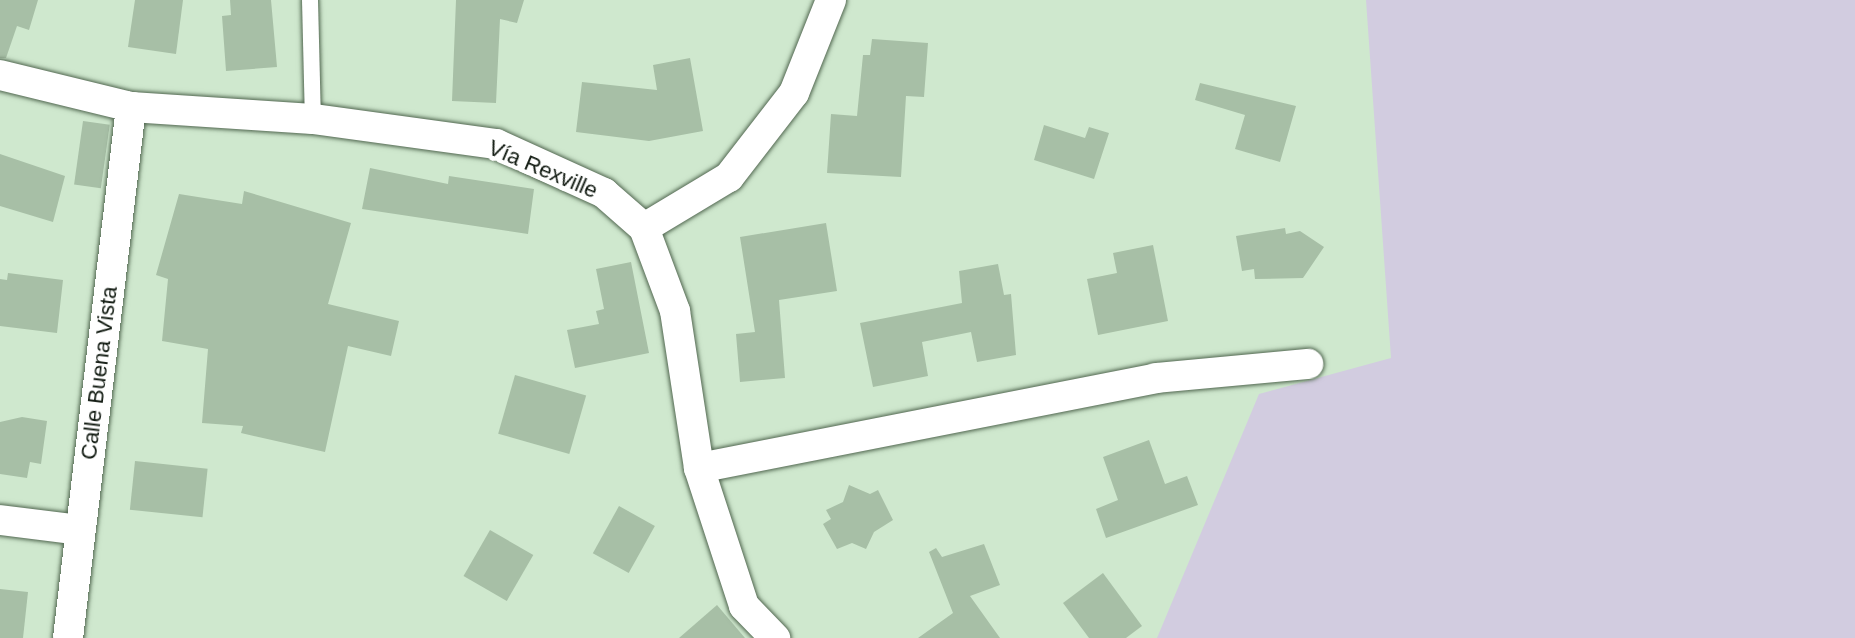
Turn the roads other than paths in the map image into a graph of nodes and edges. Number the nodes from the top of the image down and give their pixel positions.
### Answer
1 (310, 0) edge
2 (831, 0) edge
3 (0, 75) edge
4 (131, 107) junction
5 (313, 119) junction
6 (644, 228) junction
7 (1308, 364) dead end
8 (699, 468) junction
9 (0, 520) edge
10 (80, 530) junction
11 (68, 638) edge
12 (775, 638) edge

1 - 5 lane
2 - 6 street
3 - 4 street, Vía Rexville
4 - 5 street, Vía Rexville
4 - 10 street, Calle Buena Vista
5 - 6 street, Vía Rexville
6 - 8 street, Vía Rexville
7 - 8 street
8 - 12 street, Vía Rexville
9 - 10 street
10 - 11 street, Calle Buena Vista

